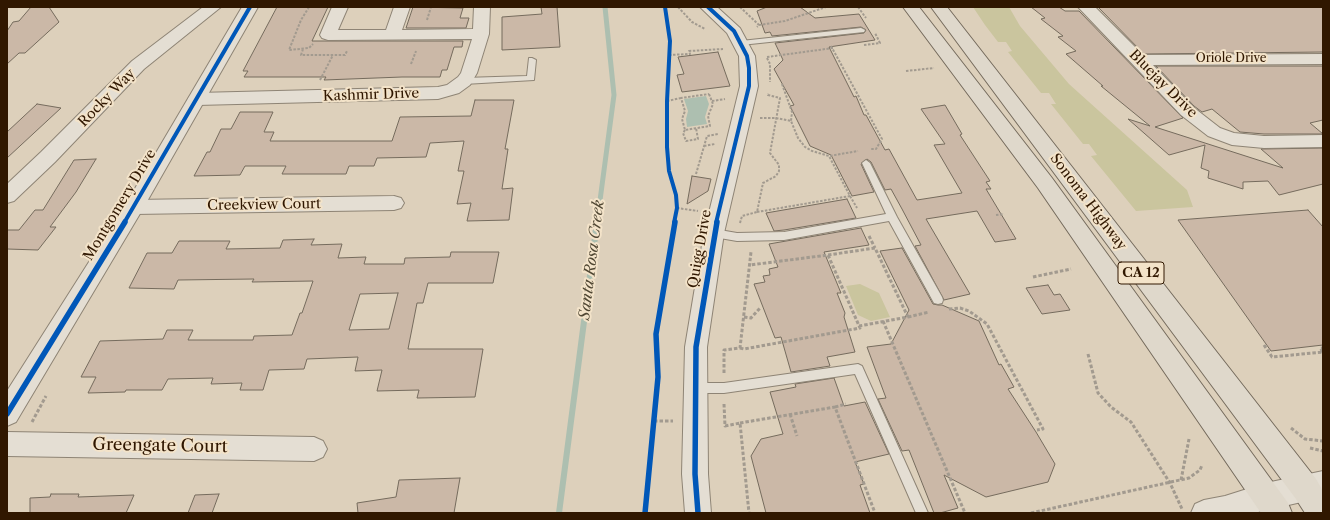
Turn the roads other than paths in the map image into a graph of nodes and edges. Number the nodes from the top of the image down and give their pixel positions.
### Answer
1 (213, 7) edge
2 (250, 7) edge
3 (340, 7) edge
4 (402, 7) edge
5 (482, 7) edge
6 (708, 7) edge
7 (910, 7) edge
8 (939, 7) edge
9 (1086, 7) edge
10 (861, 30) dead end
11 (393, 34) junction
12 (480, 34) junction
13 (733, 48) junction
14 (1323, 59) edge
15 (532, 60) dead end
16 (1139, 60) junction
17 (464, 81) junction
18 (197, 99) junction
19 (1323, 141) edge
20 (866, 163) road end
21 (7, 196) edge
22 (394, 203) dead end
23 (134, 207) junction
24 (892, 217) junction
25 (714, 233) junction
26 (938, 300) dead end
27 (695, 388) junction
28 (7, 414) edge
29 (7, 444) edge
30 (314, 449) dead end
31 (1314, 486) edge
32 (1272, 505) edge
33 (698, 513) edge
34 (922, 513) edge
35 (1204, 513) edge
36 (1321, 513) edge

1 - 21 street, Rocky Way
2 - 18 street, Montgomery Drive
3 - 11 street
4 - 11 street
5 - 12 street
6 - 13 street, Quigg Drive
7 - 32 main road, Sonoma Highway / CA 12
8 - 31 main road, Sonoma Highway / CA 12
9 - 16 street, Bluejay Drive
10 - 13 lane
11 - 12 street
12 - 17 street
13 - 25 street, Quigg Drive
14 - 16 street, Oriole Drive
15 - 17 lane
16 - 19 street, Bluejay Drive
17 - 18 street, Kashmir Drive
18 - 23 street, Montgomery Drive
20 - 24 lane
22 - 23 street, Creekview Court
23 - 28 street, Montgomery Drive
24 - 25 lane
24 - 26 lane
25 - 27 street, Quigg Drive
27 - 33 street, Quigg Drive
27 - 34 lane
29 - 30 street, Greengate Court
31 - 32 street
31 - 36 main road, Sonoma Highway / CA 12
32 - 35 street

